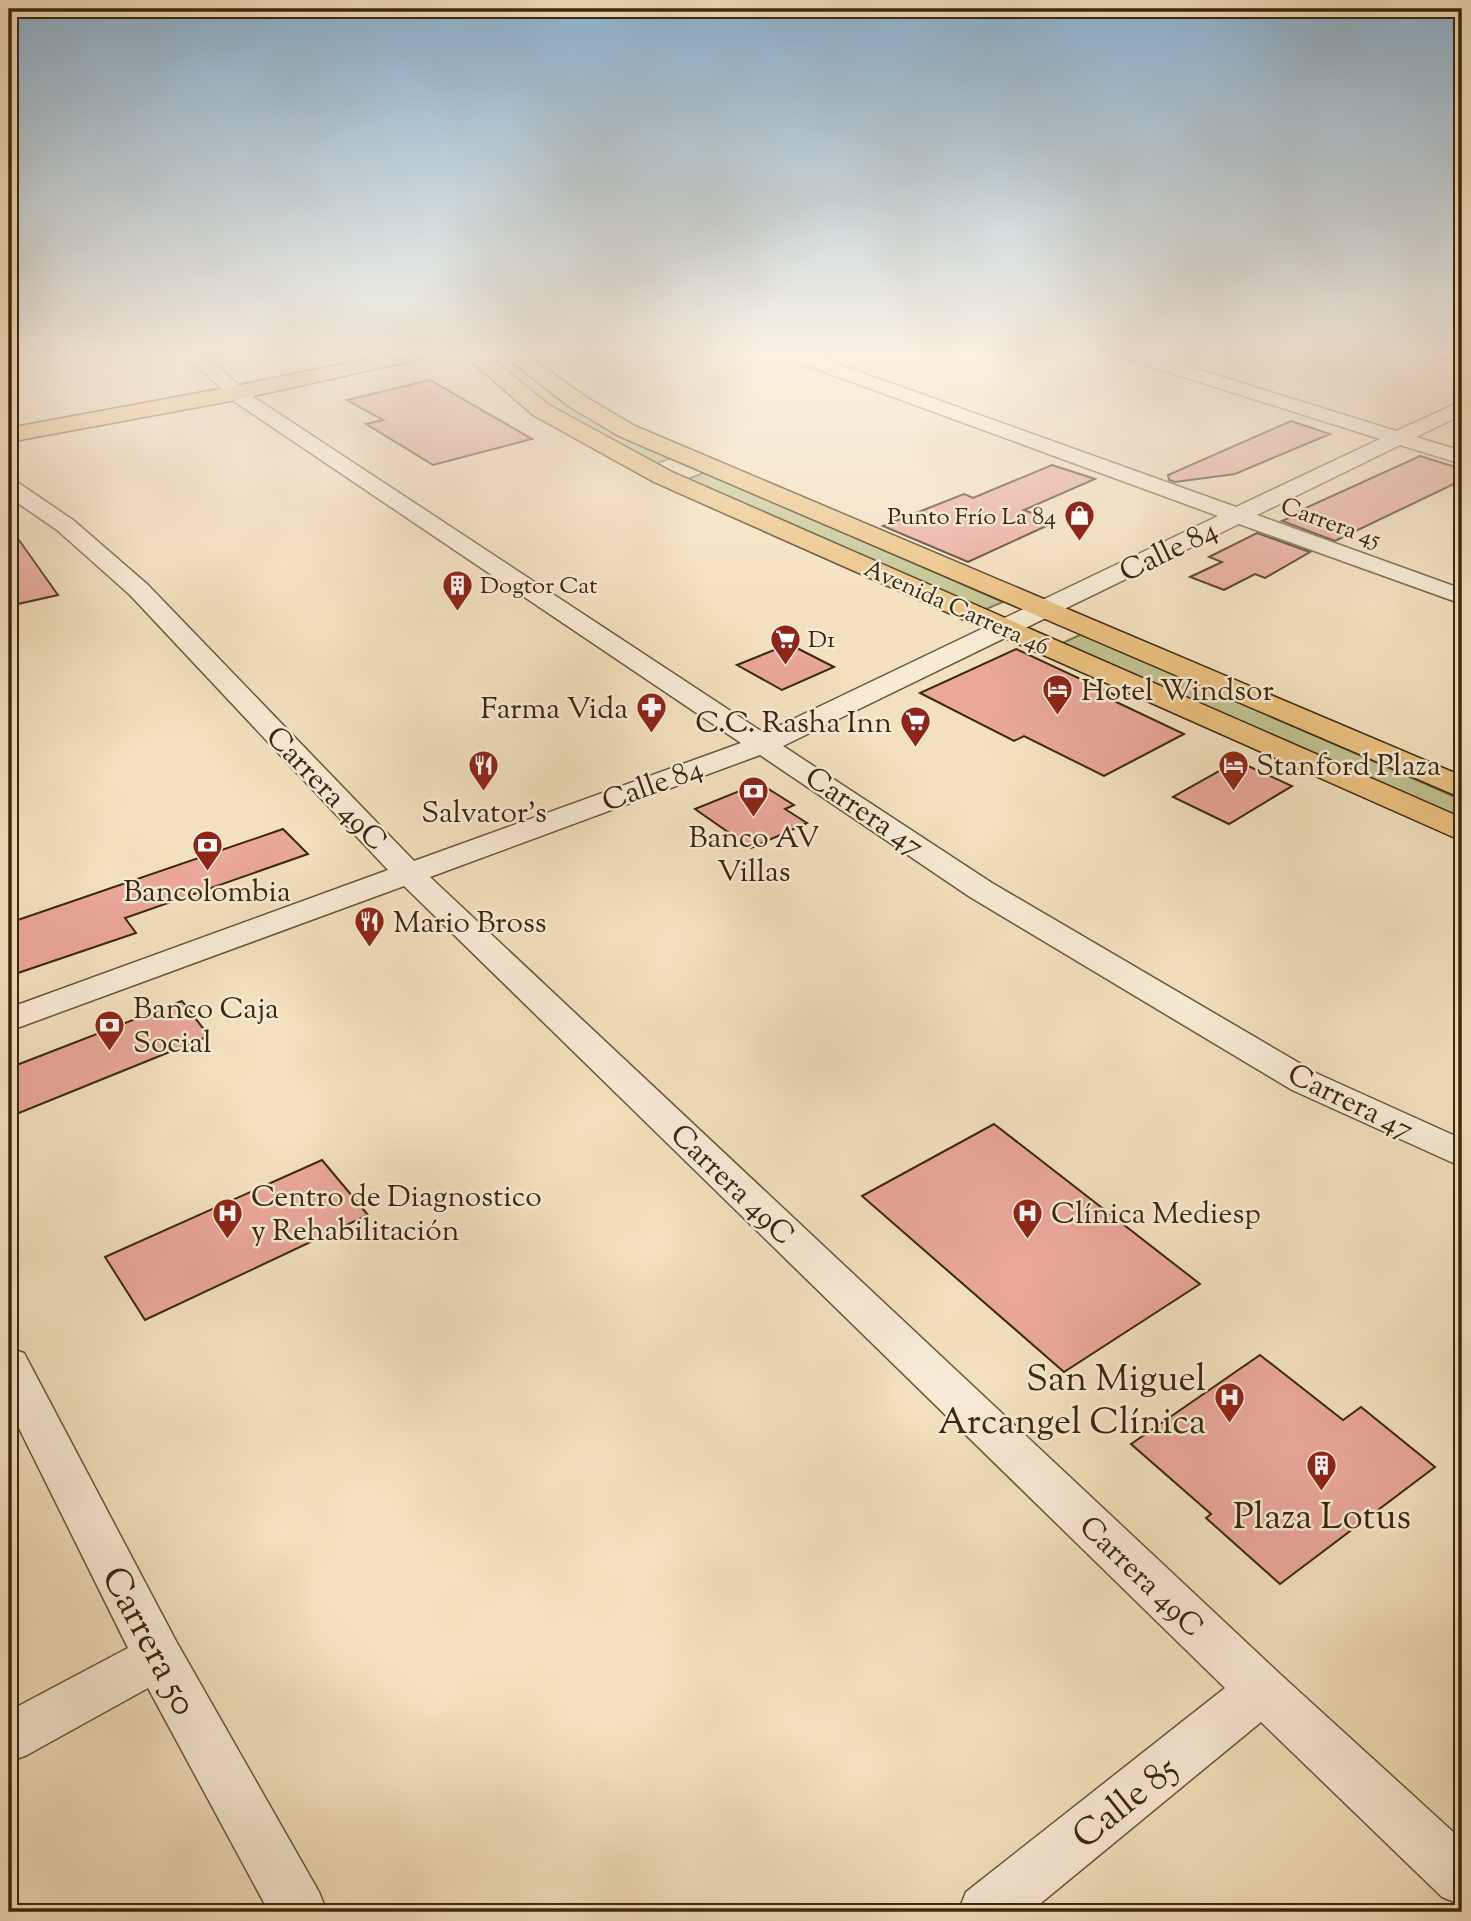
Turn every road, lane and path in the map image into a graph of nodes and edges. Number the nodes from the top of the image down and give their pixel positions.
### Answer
1 (309, 442) edge
2 (598, 442) edge
3 (656, 442) edge
4 (1034, 442) edge
5 (1392, 442) edge
6 (1412, 442) edge
7 (1462, 457) edge
8 (704, 463) junction
9 (663, 477) junction
10 (9, 487) edge
11 (1238, 516) junction
12 (1462, 597) edge
13 (1046, 609) junction
14 (1005, 628) junction
15 (764, 744) junction
16 (1462, 788) edge
17 (1462, 831) edge
18 (407, 872) junction
19 (9, 1020) edge
20 (1306, 1082) joint
21 (1462, 1154) edge
22 (9, 1366) edge
23 (158, 1657) junction
24 (1262, 1690) junction
25 (9, 1738) edge
26 (1462, 1877) edge
27 (299, 1912) edge
28 (986, 1912) edge

1 - 15 street, Carrera 47
2 - 9 main road, Avenida Carrera 46
3 - 8 main road, Avenida Carrera 46
4 - 11 street, Carrera 45
5 - 11 street, Calle 84
6 - 7 street
8 - 9 main road
8 - 13 main road, Avenida Carrera 46
9 - 14 main road, Avenida Carrera 46
10 - 18 street, Carrera 49C
11 - 12 street, Carrera 45
11 - 13 street, Calle 84
13 - 14 street, Calle 84
13 - 16 main road, Avenida Carrera 46
14 - 15 street, Calle 84
14 - 17 main road, Avenida Carrera 46
15 - 18 street, Calle 84
15 - 20 street, Carrera 47
18 - 19 street, Calle 84
18 - 24 street, Carrera 49C
20 - 21 street, Carrera 47
22 - 23 street, Carrera 50
23 - 25 street
23 - 27 street, Carrera 50
24 - 26 street, Carrera 49C
24 - 28 street, Calle 85

